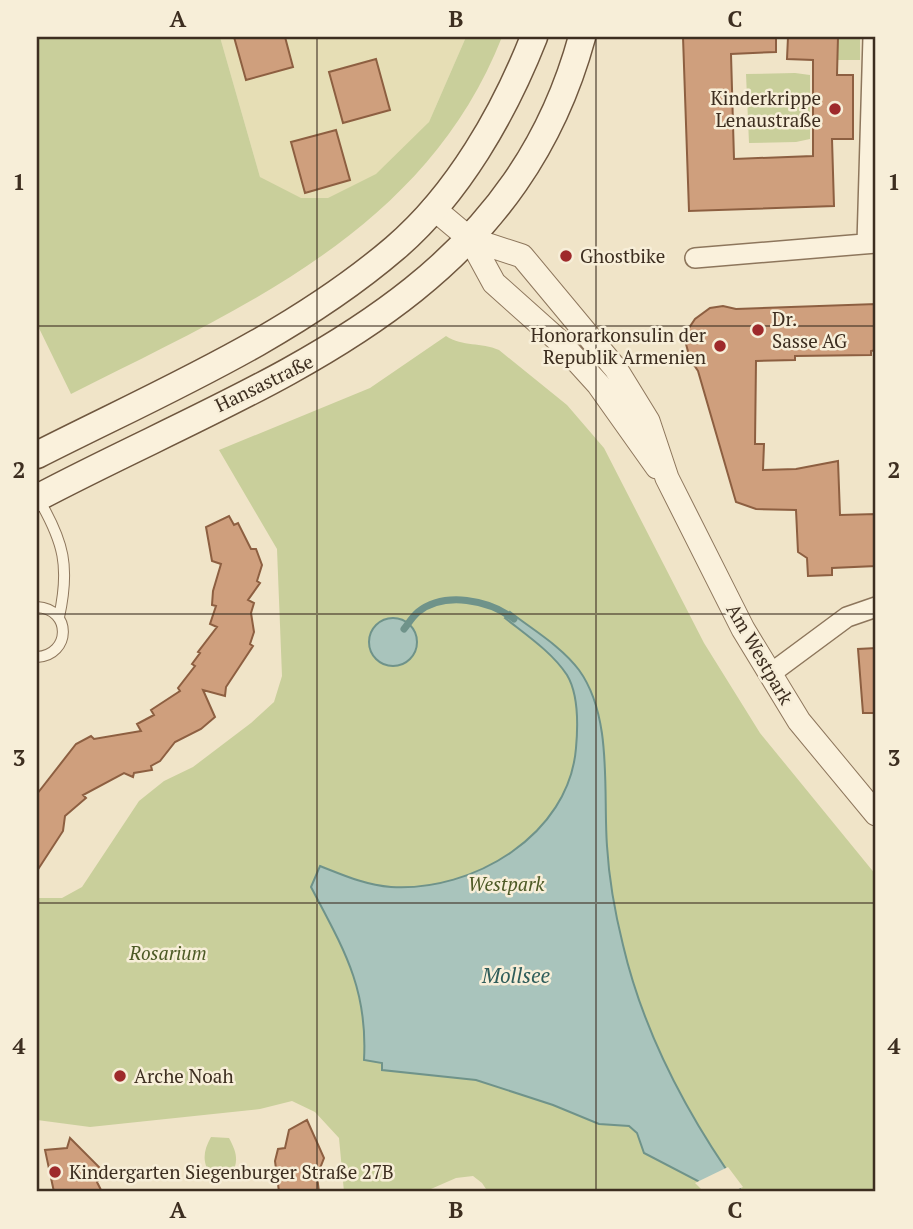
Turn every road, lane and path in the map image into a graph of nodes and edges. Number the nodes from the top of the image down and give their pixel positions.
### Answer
1 (534, 37) edge
2 (582, 37) edge
3 (873, 37) edge
4 (433, 208) junction
5 (470, 239) junction
6 (872, 243) edge
7 (695, 258) dead end
8 (37, 455) edge
9 (667, 478) junction
10 (37, 497) edge
11 (37, 607) edge
12 (876, 607) edge
13 (59, 617) junction
14 (37, 657) edge
15 (770, 674) junction
16 (876, 814) edge

1 - 4 main road, Hansastraße
2 - 5 main road, Hansastraße
3 - 6 street
4 - 5 street, Am Westpark
4 - 8 main road, Hansastraße
5 - 9 street, Am Westpark
5 - 9 street, Am Westpark
5 - 10 main road, Hansastraße
6 - 7 street
9 - 15 street, Am Westpark
10 - 13 lane, Hansastraße
11 - 13 lane
12 - 15 street
13 - 14 lane, Hansastraße
15 - 16 street, Am Westpark

